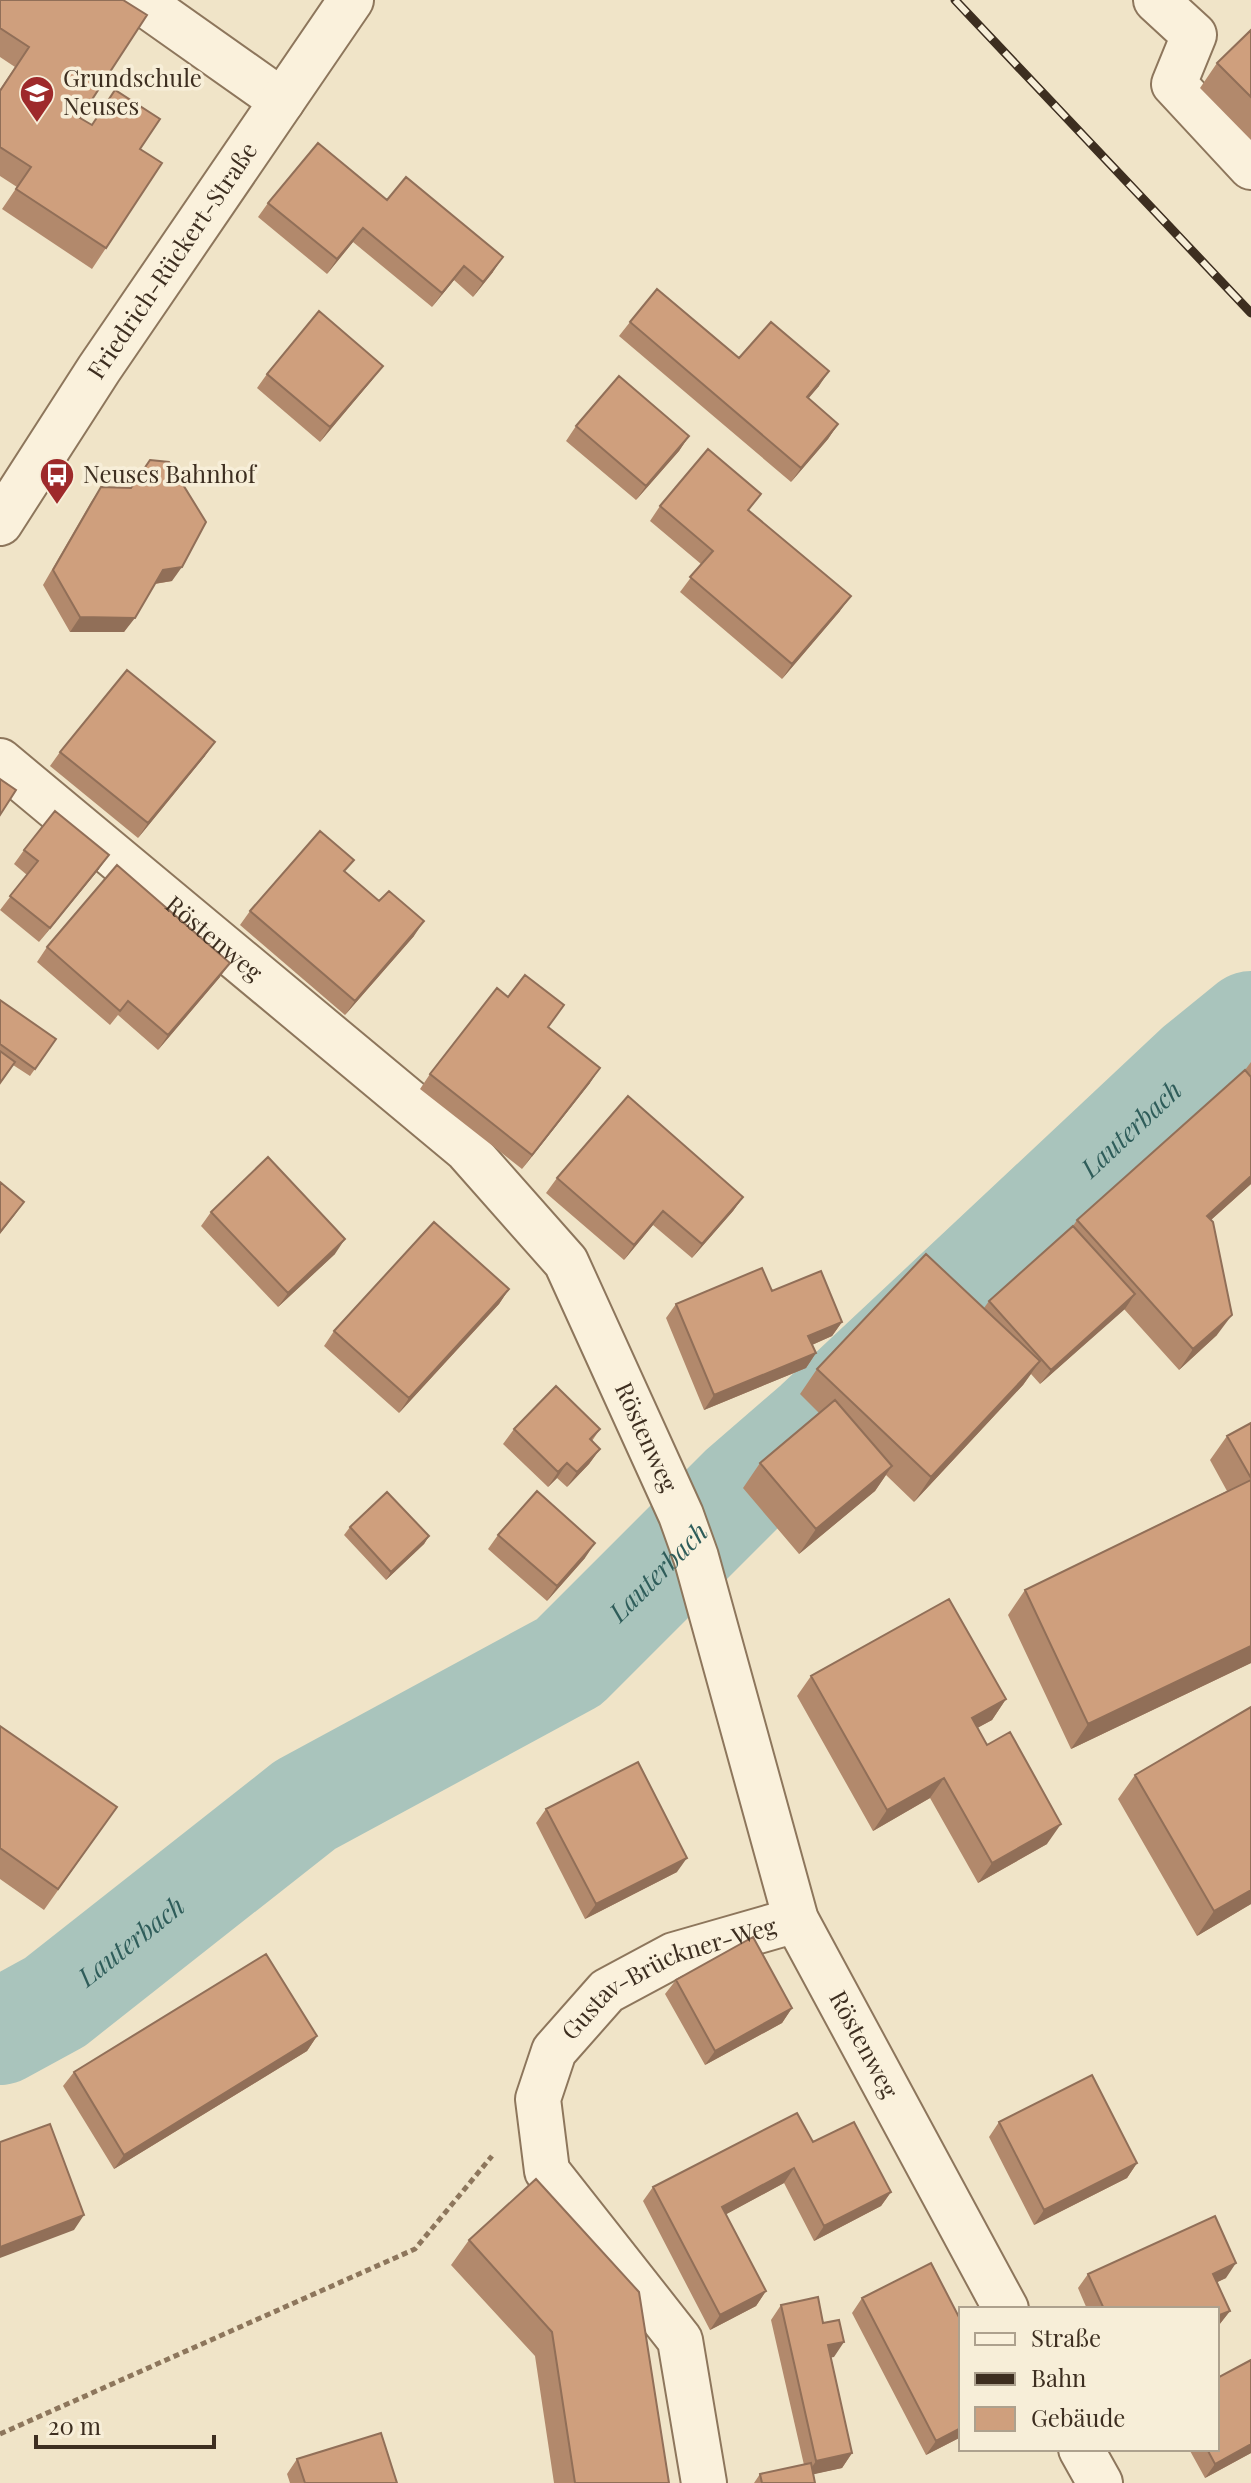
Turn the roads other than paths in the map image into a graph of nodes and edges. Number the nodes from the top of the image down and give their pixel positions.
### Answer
1 (139, 0) edge
2 (351, 0) edge
3 (1156, 0) edge
4 (282, 101) junction
5 (1251, 167) edge
6 (0, 523) edge
7 (0, 761) edge
8 (796, 1920) junction
9 (1005, 2307) edge
10 (1082, 2451) edge
11 (704, 2483) edge
12 (1100, 2483) edge

1 - 4 street
2 - 4 street, Friedrich-Rückert-Straße
3 - 5 street
4 - 6 street, Friedrich-Rückert-Straße
7 - 8 street, Röstenweg
8 - 9 street, Röstenweg
8 - 11 street, Gustav-Brückner-Weg
10 - 12 street

